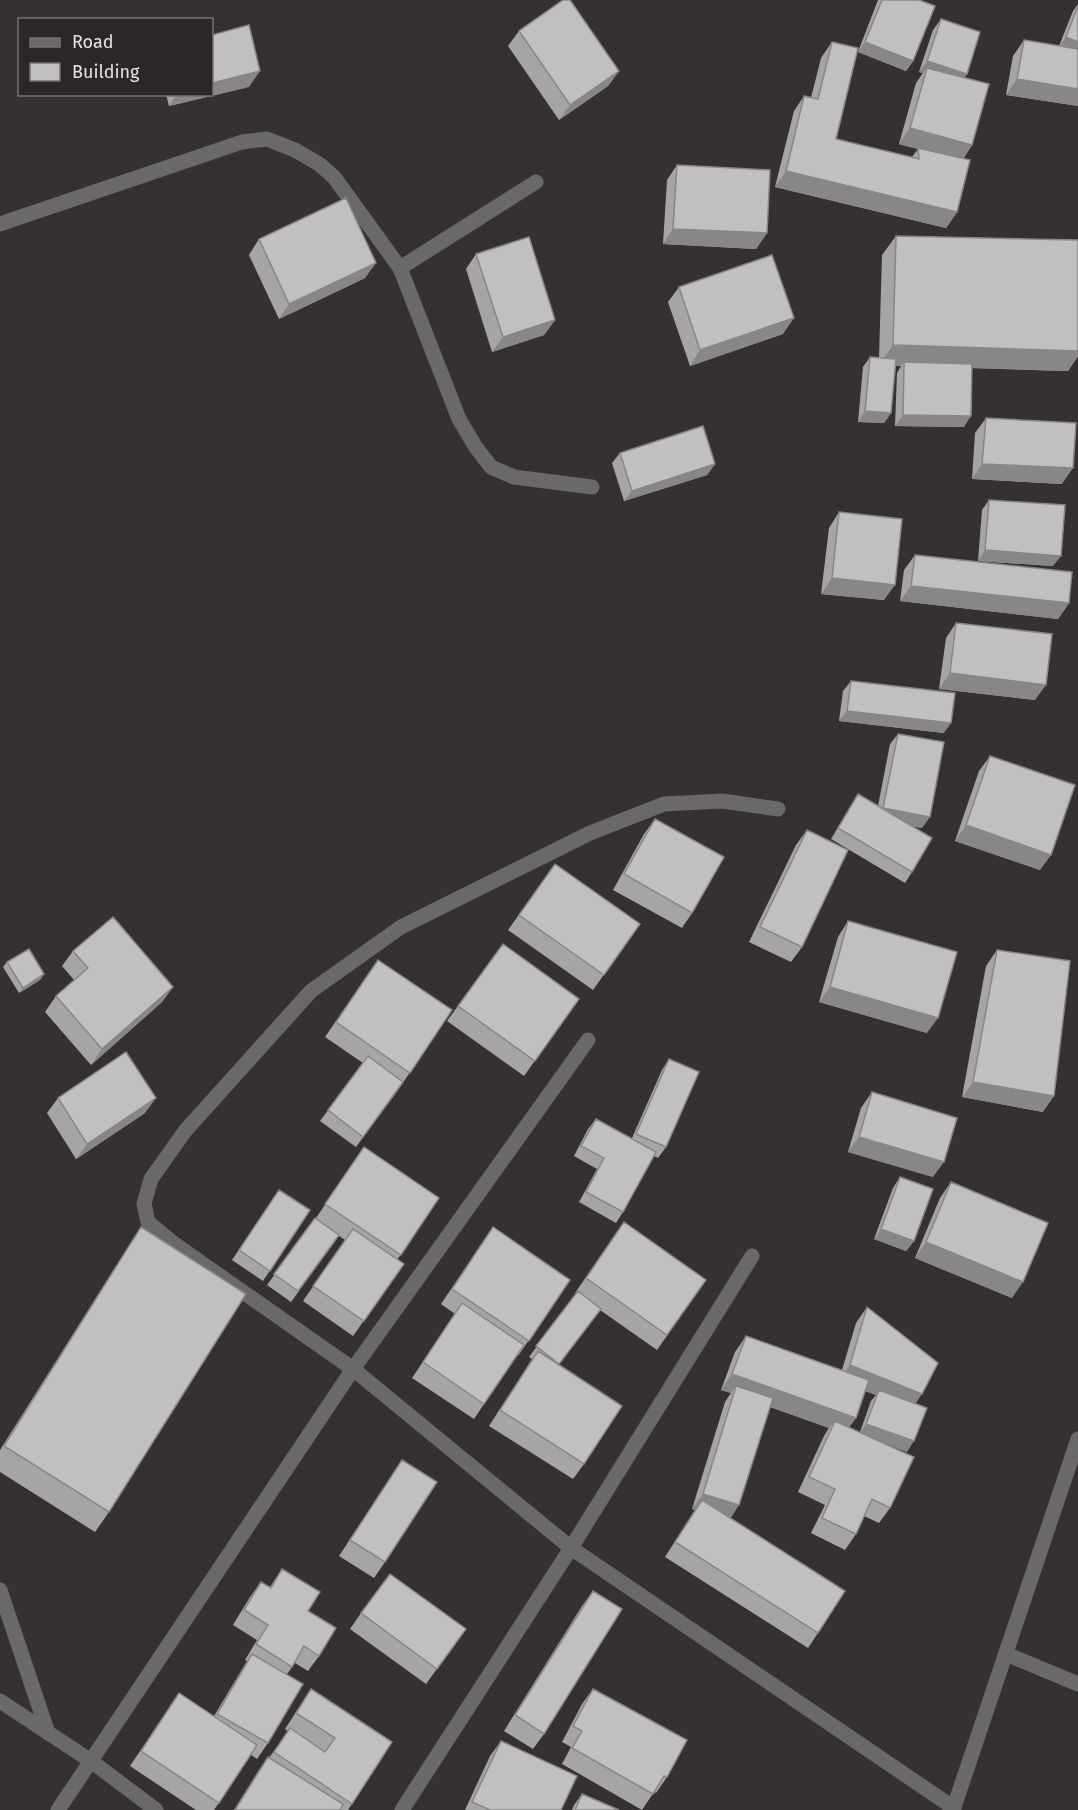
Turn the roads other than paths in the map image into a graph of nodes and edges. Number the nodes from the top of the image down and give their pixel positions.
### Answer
1 (536, 182) dead end
2 (0, 224) edge
3 (400, 268) junction
4 (592, 487) dead end
5 (778, 809) dead end
6 (588, 1040) dead end
7 (752, 1256) dead end
8 (353, 1368) junction
9 (1078, 1439) edge
10 (571, 1548) junction
11 (0, 1590) edge
12 (1006, 1654) junction
13 (1078, 1684) edge
14 (0, 1701) edge
15 (48, 1733) junction
16 (91, 1761) junction
17 (953, 1809) edge
18 (58, 1810) edge
19 (156, 1810) edge
20 (402, 1810) edge

1 - 3 street
2 - 3 street
3 - 4 street
5 - 8 street
6 - 8 street
7 - 10 street
8 - 10 street
8 - 16 street
9 - 12 street
10 - 17 street
10 - 20 street
11 - 15 street
12 - 13 street
12 - 17 street
14 - 15 street
15 - 16 street
16 - 18 street
16 - 19 street

